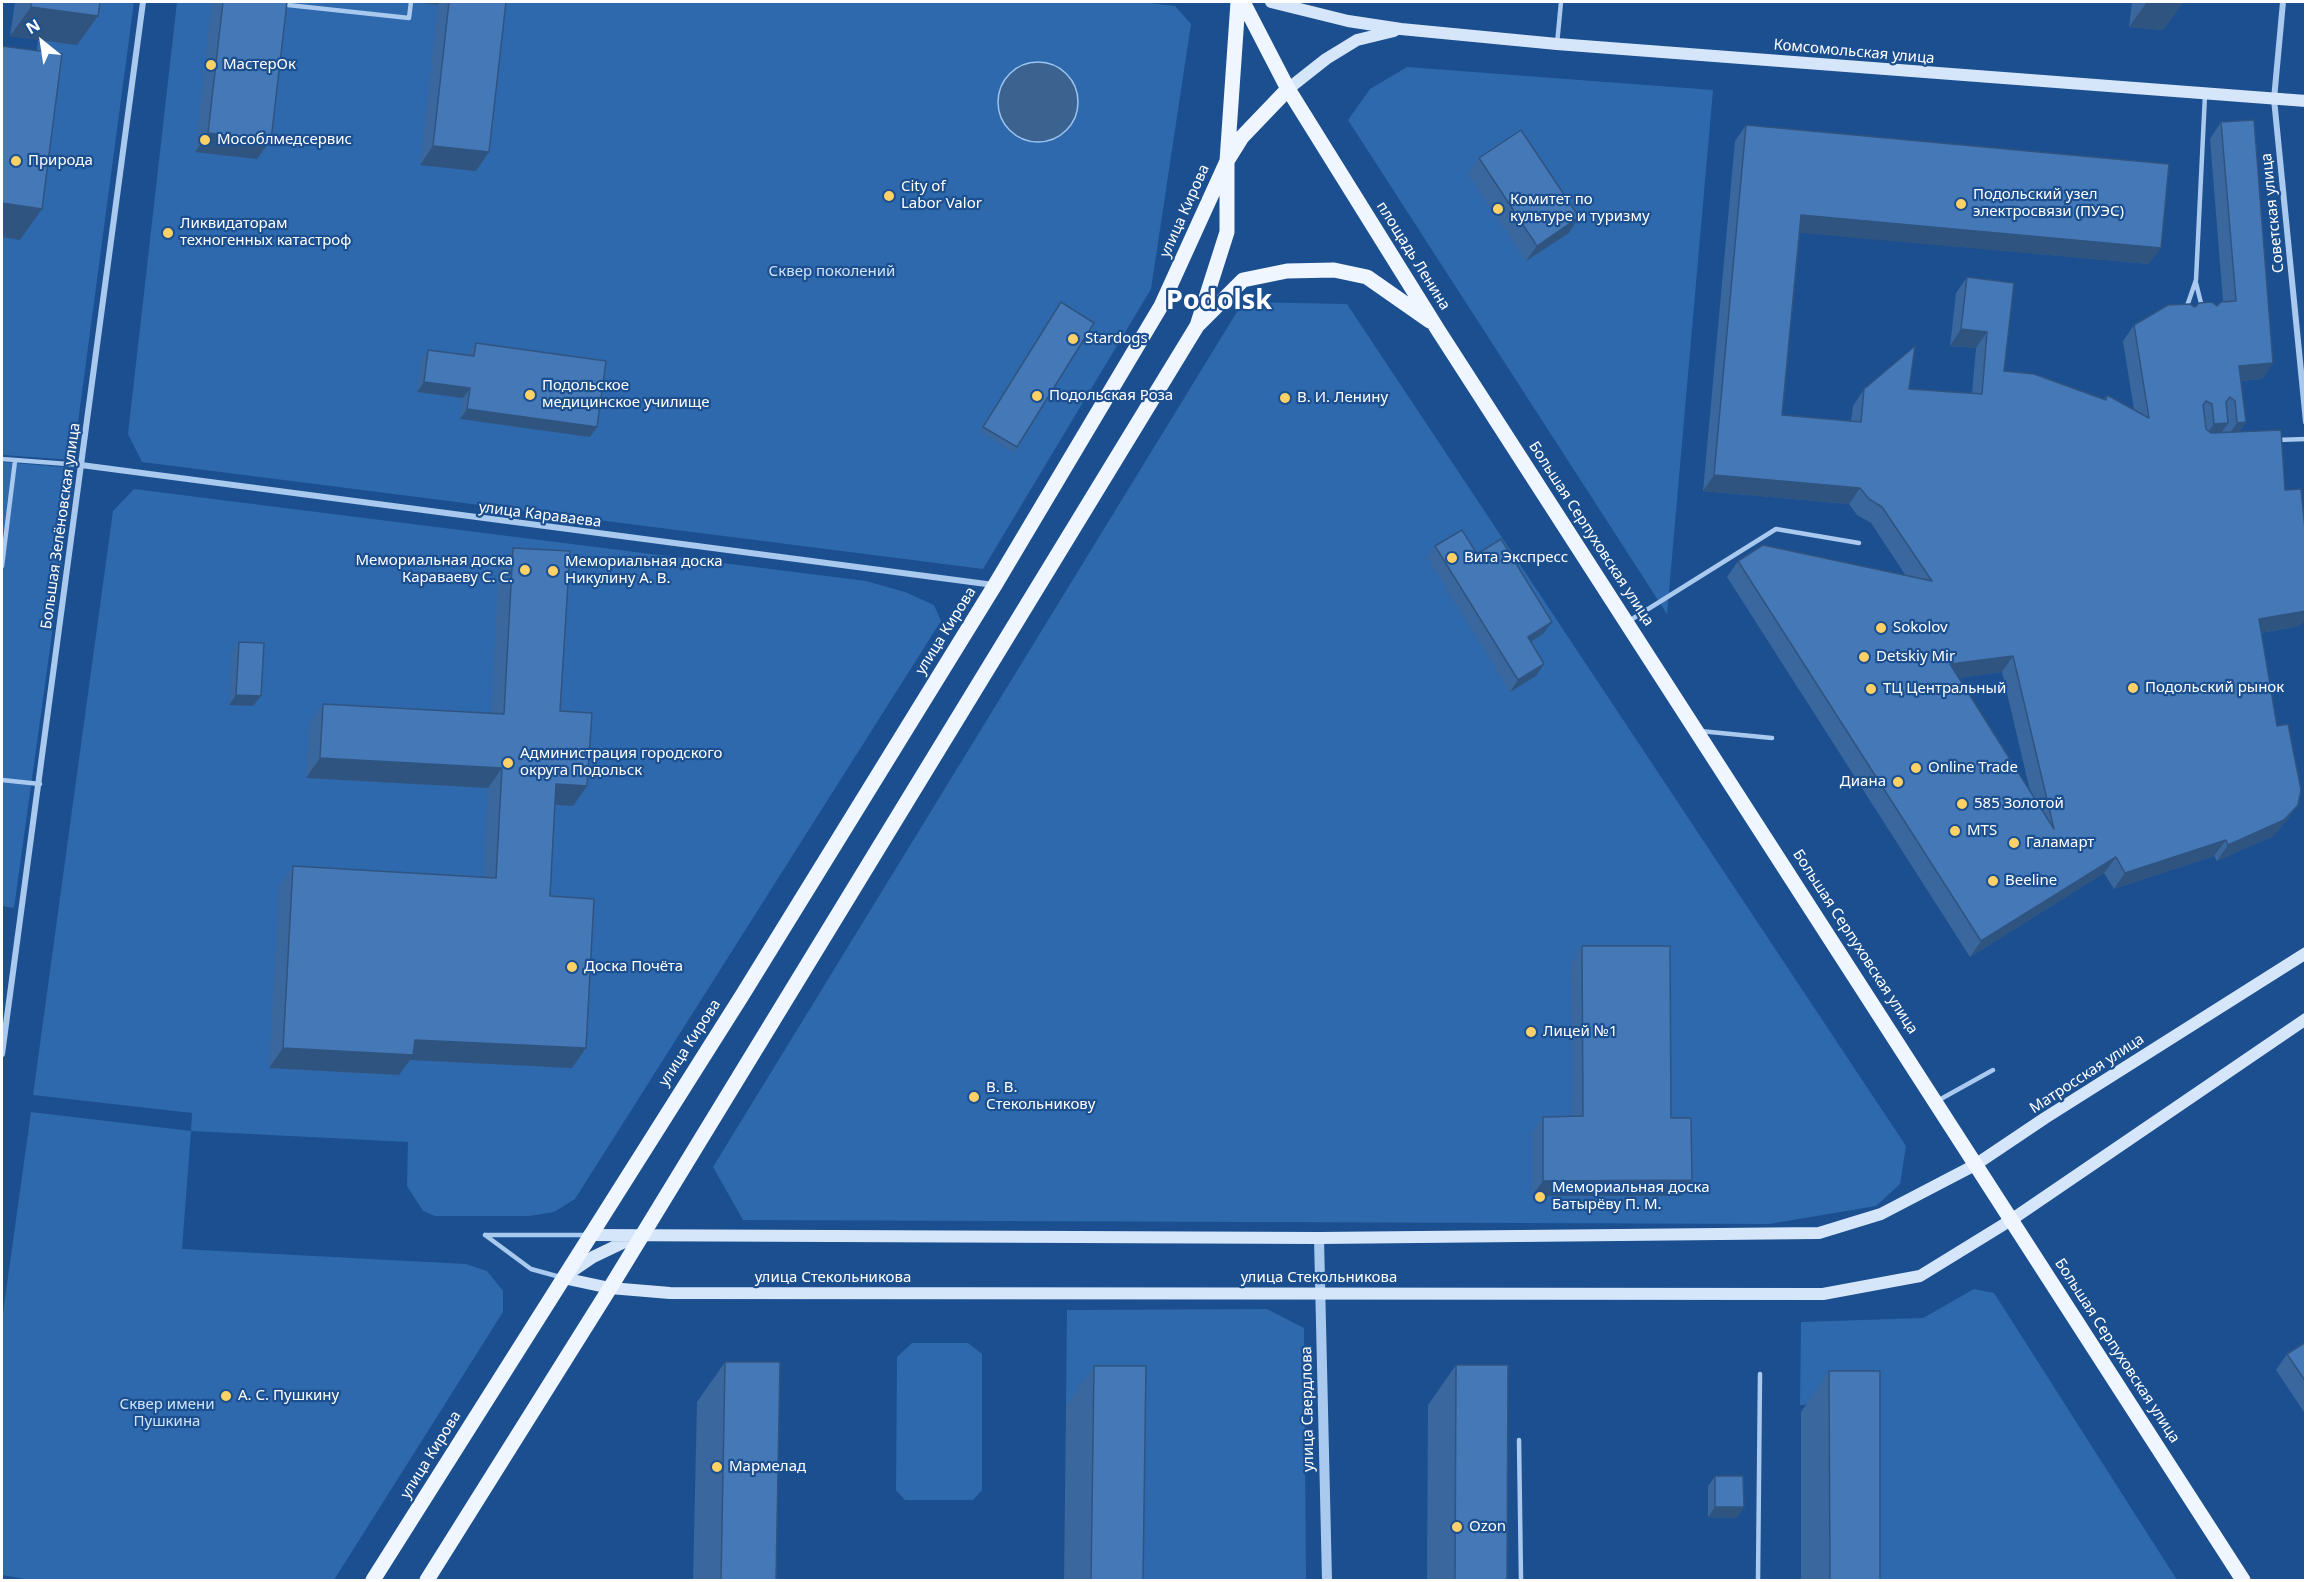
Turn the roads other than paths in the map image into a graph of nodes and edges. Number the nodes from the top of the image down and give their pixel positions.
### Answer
1 (143, 2) edge
2 (411, 2) edge
3 (1238, 2) edge
4 (1243, 2) edge
5 (1271, 2) edge
6 (1561, 2) edge
7 (2283, 2) edge
8 (288, 5) edge
9 (1401, 29) junction
10 (1557, 44) junction
11 (1288, 89) junction
12 (2205, 95) junction
13 (2274, 99) junction
14 (2306, 101) edge
15 (1227, 161) junction
16 (2196, 280) junction
17 (2205, 318) edge
18 (2183, 319) edge
19 (1434, 324) junction
20 (1197, 326) junction
21 (2306, 422) edge
22 (2306, 439) edge
23 (2275, 440) edge
24 (2, 459) edge
25 (15, 461) junction
26 (81, 465) junction
27 (1859, 543) dead end
28 (2, 566) edge
29 (995, 585) junction
30 (1627, 622) junction
31 (1696, 731) junction
32 (1772, 738) dead end
33 (2, 780) edge
34 (40, 784) junction
35 (2306, 953) edge
36 (2306, 1019) edge
37 (2, 1054) edge
38 (1993, 1070) dead end
39 (1936, 1102) junction
40 (1975, 1165) junction
41 (2011, 1220) junction
42 (643, 1233) junction
43 (589, 1235) junction
44 (1319, 1238) junction
45 (563, 1278) junction
46 (610, 1288) junction
47 (1320, 1294) junction
48 (1760, 1374) dead end
49 (1519, 1440) dead end
50 (373, 1581) edge
51 (428, 1581) edge
52 (1327, 1581) edge
53 (1521, 1581) edge
54 (1758, 1581) edge
55 (2243, 1581) edge

1 - 26 street, Большая Зелёновская улица
2 - 8 lane
3 - 15 main road
4 - 11 main road, площадь Ленина
5 - 9 main road, Комсомольская улица
6 - 10 lane
7 - 13 street, Советская улица
9 - 10 main road, Комсомольская улица
9 - 11 main road
10 - 12 main road, Комсомольская улица
11 - 15 main road
11 - 19 main road, площадь Ленина
12 - 13 main road, Комсомольская улица
12 - 16 lane
13 - 14 main road, Комсомольская улица
13 - 21 street, Советская улица
15 - 20 main road, улица Кирова
15 - 29 main road, улица Кирова
16 - 17 lane
16 - 18 lane
19 - 20 main road, площадь Ленина
19 - 30 main road, Большая Серпуховская улица
20 - 42 main road, улица Кирова
22 - 23 lane
24 - 25 lane
25 - 26 lane
25 - 28 lane
26 - 29 street, улица Караваева
26 - 34 street, Большая Зелёновская улица
27 - 30 lane
29 - 43 main road, улица Кирова
30 - 31 main road, Большая Серпуховская улица
31 - 32 lane
31 - 39 main road, Большая Серпуховская улица
33 - 34 lane
34 - 37 street, Большая Зелёновская улица
35 - 40 main road, Матросская улица
36 - 41 main road
38 - 39 lane
39 - 40 main road, Большая Серпуховская улица
40 - 41 main road, Большая Серпуховская улица
40 - 44 main road, Матросская улица
41 - 47 main road, улица Стекольникова
41 - 55 main road, Большая Серпуховская улица
42 - 43 main road
42 - 44 main road
42 - 45 main road
42 - 46 main road, улица Кирова
43 - 45 main road, улица Кирова
43 - 45 lane
44 - 47 street, улица Свердлова
45 - 46 main road, улица Стекольникова
45 - 50 main road, улица Кирова
46 - 47 main road, улица Стекольникова
46 - 51 main road, улица Кирова
47 - 52 street, улица Свердлова
48 - 54 lane
49 - 53 lane

